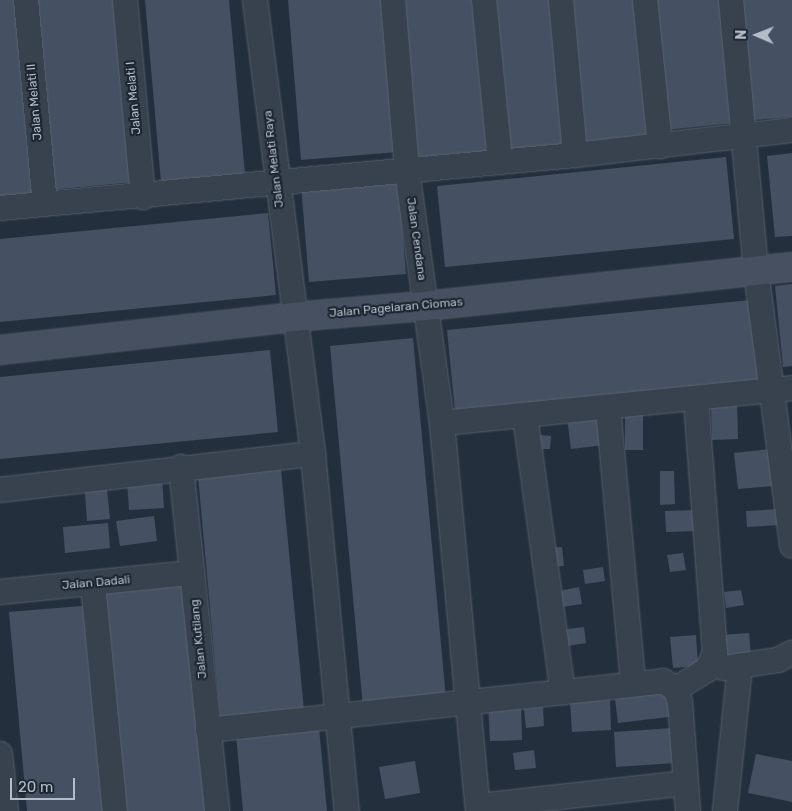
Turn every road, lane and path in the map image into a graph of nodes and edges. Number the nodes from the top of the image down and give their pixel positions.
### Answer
1 (26, 0) edge
2 (125, 0) edge
3 (255, 0) edge
4 (393, 0) edge
5 (484, 0) edge
6 (561, 0) edge
7 (645, 0) edge
8 (731, 0) edge
9 (792, 130) edge
10 (745, 136) junction
11 (660, 146) junction
12 (575, 155) junction
13 (500, 161) junction
14 (407, 171) junction
15 (276, 182) junction
16 (143, 197) junction
17 (45, 203) junction
18 (0, 208) edge
19 (792, 267) edge
20 (756, 271) junction
21 (425, 306) junction
22 (293, 317) junction
23 (0, 350) edge
24 (781, 390) edge
25 (696, 398) junction
26 (608, 407) junction
27 (525, 416) junction
28 (442, 423) junction
29 (313, 454) junction
30 (181, 466) junction
31 (0, 490) edge
32 (791, 540) edge
33 (192, 573) junction
34 (93, 584) junction
35 (0, 592) edge
36 (787, 662) edge
37 (740, 666) junction
38 (707, 670) junction
39 (633, 682) junction
40 (676, 689) junction
41 (563, 692) junction
42 (469, 702) junction
43 (337, 718) junction
44 (208, 730) junction
45 (0, 754) edge
46 (686, 783) junction
47 (478, 808) edge
48 (6, 811) edge
49 (115, 811) edge
50 (216, 811) edge
51 (347, 811) edge
52 (688, 811) edge
53 (725, 811) edge

1 - 17 street, Jalan Melati II
2 - 16 street, Jalan Melati I
3 - 15 street, Jalan Melati Raya
4 - 14 street, Jalan Cendana
5 - 13 street
6 - 12 street
7 - 11 street
8 - 10 street
9 - 10 street
10 - 11 street
10 - 20 street
11 - 12 street
12 - 13 street
13 - 14 street
14 - 15 street
14 - 21 street, Jalan Cendana
15 - 16 street
15 - 22 street, Jalan Melati Raya
16 - 17 street
17 - 18 street
19 - 20 main road, Jalan Pagelaran Ciomas
20 - 21 main road, Jalan Pagelaran Ciomas
20 - 24 street
21 - 22 main road, Jalan Pagelaran Ciomas
21 - 28 street, Jalan Cendana
22 - 23 main road, Jalan Pagelaran Ciomas
22 - 29 street, Jalan Melati Raya
24 - 25 street
24 - 32 street
25 - 26 street
25 - 38 street
26 - 27 street
26 - 39 street
27 - 28 street
27 - 41 street
28 - 42 street, Jalan Cendana
29 - 30 street
29 - 43 street, Jalan Melati Raya
30 - 31 street
30 - 33 street, Jalan Kutilang
33 - 34 street, Jalan Dadali
33 - 44 street, Jalan Kutilang
34 - 35 street, Jalan Dadali
34 - 49 street
36 - 37 street
37 - 38 street
37 - 53 street
38 - 40 street
39 - 40 street
39 - 41 street
40 - 46 street
41 - 42 street
42 - 43 street
42 - 47 street, Jalan Cendana
43 - 44 street
43 - 51 street, Jalan Melati Raya
44 - 50 street, Jalan Kutilang
45 - 48 street
46 - 47 street
46 - 52 street

